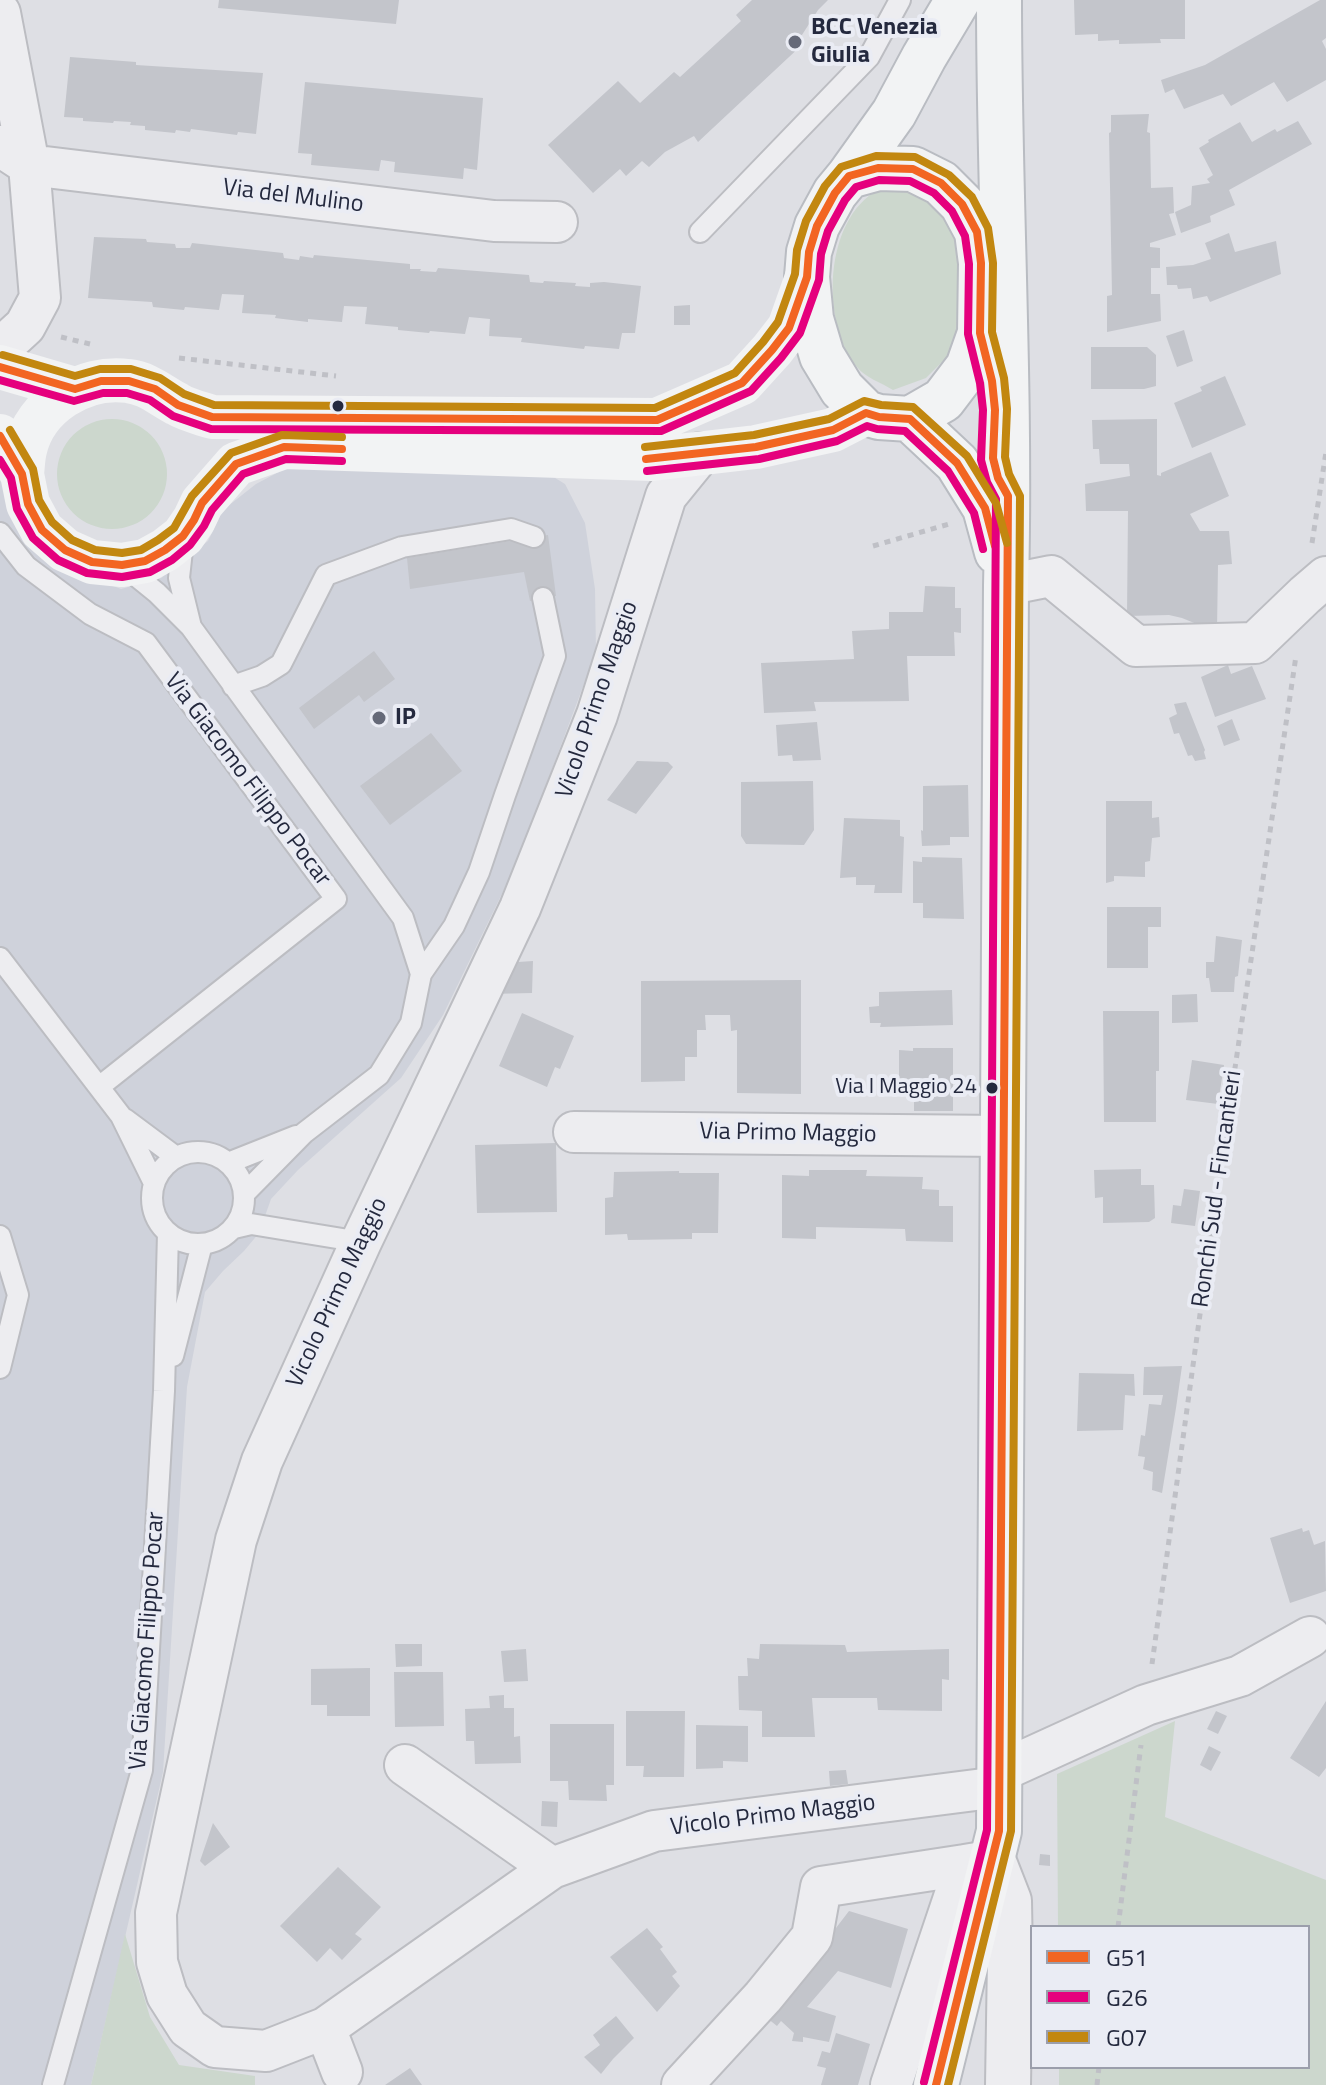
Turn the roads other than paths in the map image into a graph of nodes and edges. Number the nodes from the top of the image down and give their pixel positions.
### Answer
1 (900, 0) edge
2 (958, 0) edge
3 (999, 0) edge
4 (0, 13) edge
5 (999, 103) junction
6 (15, 156) edge
7 (849, 176) junction
8 (557, 222) dead end
9 (700, 232) dead end
10 (981, 263) junction
11 (807, 277) junction
12 (980, 333) junction
13 (0, 349) edge
14 (0, 367) edge
15 (75, 389) junction
16 (178, 405) junction
17 (866, 413) junction
18 (910, 419) junction
19 (0, 436) edge
20 (701, 453) junction
21 (22, 474) junction
22 (998, 509) junction
23 (193, 520) junction
24 (0, 533) edge
25 (534, 537) dead end
26 (122, 565) junction
27 (1006, 585) junction
28 (1315, 586) edge
29 (543, 598) dead end
30 (191, 627) junction
31 (233, 686) junction
32 (0, 958) edge
33 (421, 974) junction
34 (99, 1087) junction
35 (121, 1116) junction
36 (574, 1132) dead end
37 (304, 1133) junction
38 (1003, 1136) junction
39 (176, 1157) junction
40 (228, 1163) junction
41 (154, 1183) junction
42 (244, 1194) junction
43 (234, 1228) junction
44 (168, 1233) junction
45 (0, 1236) edge
46 (361, 1242) junction
47 (202, 1244) junction
48 (0, 1368) edge
49 (164, 1391) junction
50 (1310, 1637) dead end
51 (405, 1765) dead end
52 (999, 1780) junction
53 (985, 1852) junction
54 (552, 1868) junction
55 (325, 2028) junction
56 (344, 2071) edge
57 (53, 2085) edge
58 (682, 2085) edge
59 (891, 2085) edge
60 (936, 2085) edge
61 (1008, 2085) edge

1 - 9 lane
2 - 7 main road
3 - 5 main road
4 - 6 street
5 - 10 main road
5 - 22 main road
6 - 8 street, Via del Mulino
6 - 13 street
7 - 10 main road
7 - 11 main road
10 - 12 main road
11 - 16 main road, Via Giacomo Filippo Pocar
11 - 17 main road
12 - 18 main road
12 - 22 main road
14 - 15 main road, Via Giacomo Filippo Pocar
15 - 16 main road, Via Giacomo Filippo Pocar
15 - 21 main road, Via Giacomo Filippo Pocar
16 - 23 main road, Via Giacomo Filippo Pocar
17 - 18 main road
17 - 20 main road, Via Giacomo Filippo Pocar
18 - 22 main road
19 - 21 main road, Via Giacomo Filippo Pocar
20 - 23 main road, Via Giacomo Filippo Pocar
20 - 46 street, Vicolo Primo Maggio
21 - 26 main road, Via Giacomo Filippo Pocar
22 - 27 main road
23 - 26 main road, Via Giacomo Filippo Pocar
23 - 30 lane, Via Giacomo Filippo Pocar
24 - 34 lane, Via Giacomo Filippo Pocar
25 - 31 lane, Via Giacomo Filippo Pocar
26 - 30 lane, Via Giacomo Filippo Pocar
27 - 28 street
27 - 38 main road
29 - 33 lane, Via Giacomo Filippo Pocar
30 - 31 lane, Via Giacomo Filippo Pocar
31 - 33 lane, Via Giacomo Filippo Pocar
32 - 34 lane, Via Giacomo Filippo Pocar
33 - 37 lane, Via Giacomo Filippo Pocar
34 - 35 lane, Via Giacomo Filippo Pocar
35 - 39 lane, Via Giacomo Filippo Pocar
35 - 41 lane, Via Giacomo Filippo Pocar
36 - 38 street, Via Primo Maggio
37 - 40 lane, Via Giacomo Filippo Pocar
37 - 42 lane, Via Giacomo Filippo Pocar
38 - 52 main road
39 - 40 lane
39 - 41 lane
40 - 42 lane
41 - 44 lane, Via Giacomo Filippo Pocar
42 - 43 lane, Via Giacomo Filippo Pocar
43 - 46 lane
43 - 47 lane
44 - 47 lane
44 - 49 lane, Via Giacomo Filippo Pocar
45 - 48 lane
46 - 55 street, Vicolo Primo Maggio
47 - 49 lane
49 - 57 lane, Via Giacomo Filippo Pocar
50 - 52 street, Vicolo Primo Maggio
51 - 54 street
52 - 53 main road
52 - 54 street, Vicolo Primo Maggio
53 - 58 street
53 - 59 street
53 - 60 main road
53 - 61 street
54 - 55 street, Vicolo Primo Maggio
55 - 56 street

